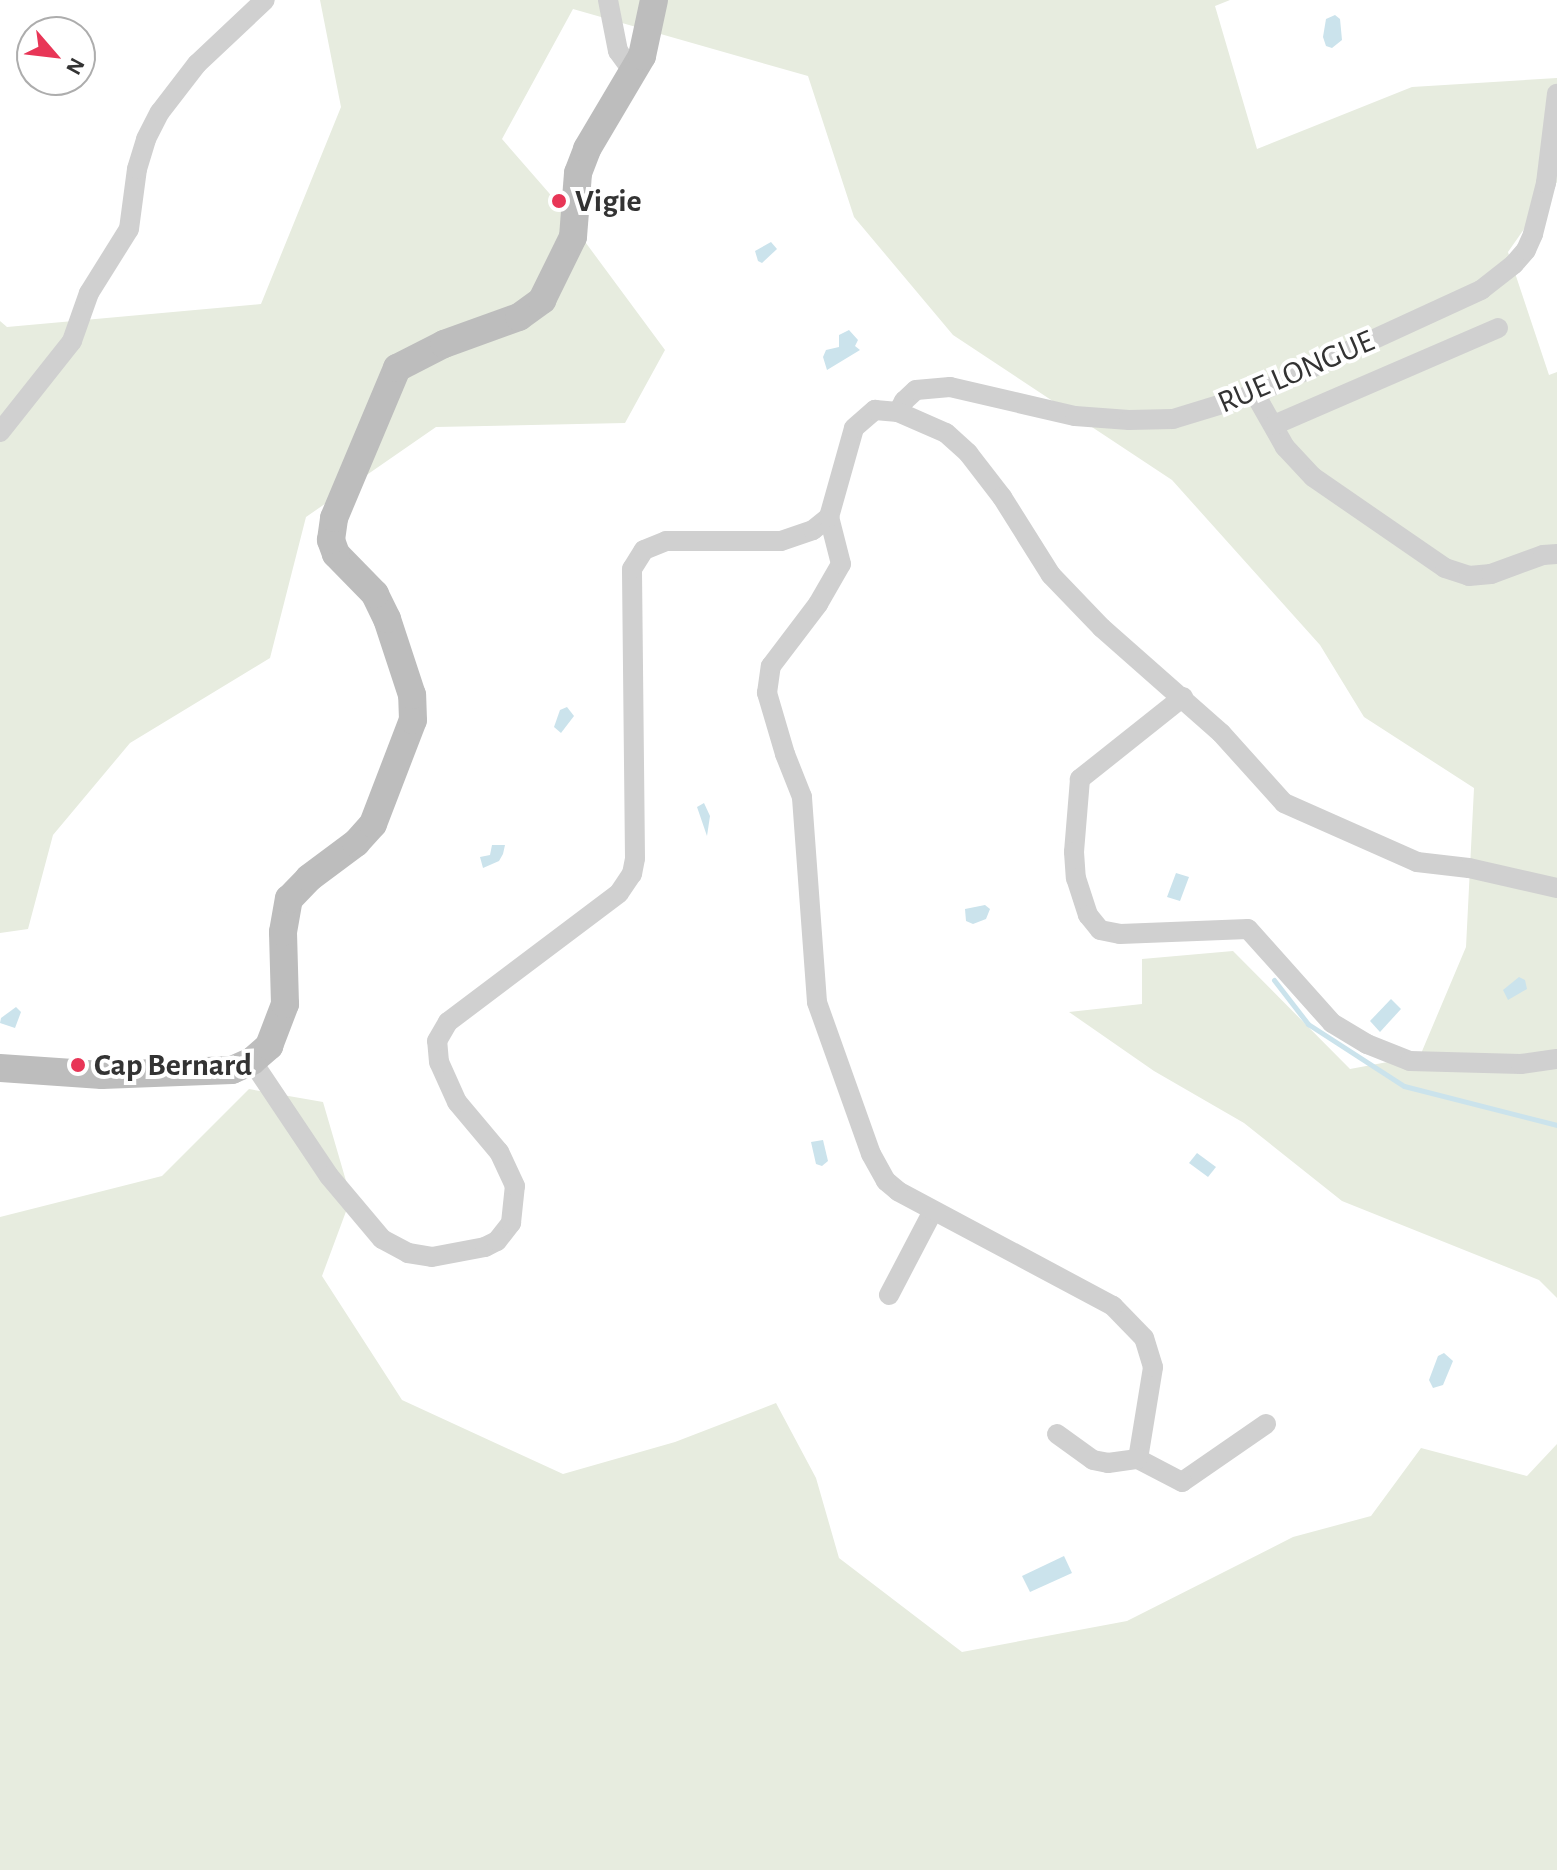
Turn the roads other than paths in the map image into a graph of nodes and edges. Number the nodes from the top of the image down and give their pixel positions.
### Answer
1 (265, 0) edge
2 (608, 0) edge
3 (654, 0) edge
4 (633, 72) junction
5 (1557, 94) edge
6 (1498, 328) dead end
7 (1255, 394) junction
8 (898, 412) junction
9 (1274, 425) junction
10 (0, 432) edge
11 (829, 517) junction
12 (1557, 554) edge
13 (1183, 697) junction
14 (1557, 888) edge
15 (1557, 1059) edge
16 (252, 1061) junction
17 (0, 1068) edge
18 (933, 1211) junction
19 (889, 1295) dead end
20 (1266, 1424) dead end
21 (1057, 1434) dead end
22 (1138, 1459) junction

1 - 10 street
2 - 4 street
3 - 4 street
4 - 16 street
5 - 7 street, RUE LONGUE
6 - 9 street
7 - 8 street, RUE LONGUE
7 - 9 street
8 - 11 street
8 - 13 street
9 - 12 street
11 - 16 street
11 - 18 street
13 - 14 street
13 - 15 street
16 - 17 street
18 - 19 street
18 - 22 street
20 - 22 street
21 - 22 street

